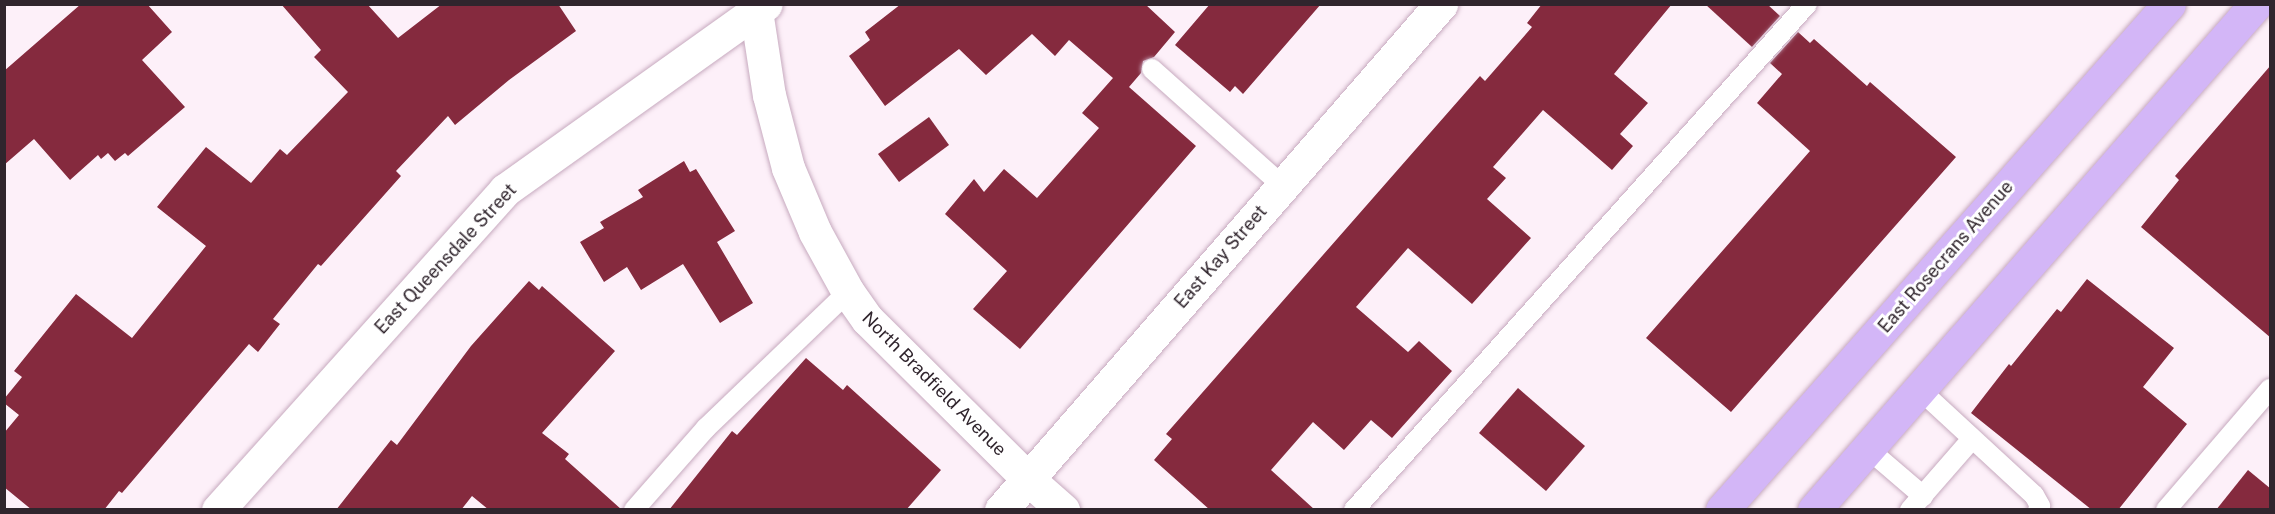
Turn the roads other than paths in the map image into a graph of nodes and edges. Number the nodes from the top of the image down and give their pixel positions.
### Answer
1 (1441, 4) edge
2 (1808, 4) edge
3 (2169, 4) edge
4 (2256, 4) edge
5 (759, 7) edge
6 (1152, 69) dead end
7 (1283, 186) junction
8 (848, 292) junction
9 (1919, 389) junction
10 (2271, 389) edge
11 (1972, 439) junction
12 (1867, 448) junction
13 (1028, 479) junction
14 (1916, 503) edge
15 (218, 510) edge
16 (634, 510) edge
17 (1001, 510) edge
18 (1063, 510) edge
19 (1354, 510) edge
20 (1722, 510) edge
21 (1814, 510) edge
22 (2038, 510) edge
23 (2166, 510) edge

1 - 7 street, East Kay Street
2 - 19 lane
3 - 20 main road, East Rosecrans Avenue
4 - 9 main road
5 - 8 street, North Bradfield Avenue
5 - 15 street, East Queensdale Street
6 - 7 lane
7 - 13 street, East Kay Street
8 - 13 street, North Bradfield Avenue
8 - 16 lane
9 - 11 lane
9 - 12 main road
10 - 23 lane
11 - 14 lane
11 - 22 lane
12 - 14 lane
12 - 21 main road
13 - 17 street, East Kay Street
13 - 18 street, North Bradfield Avenue

